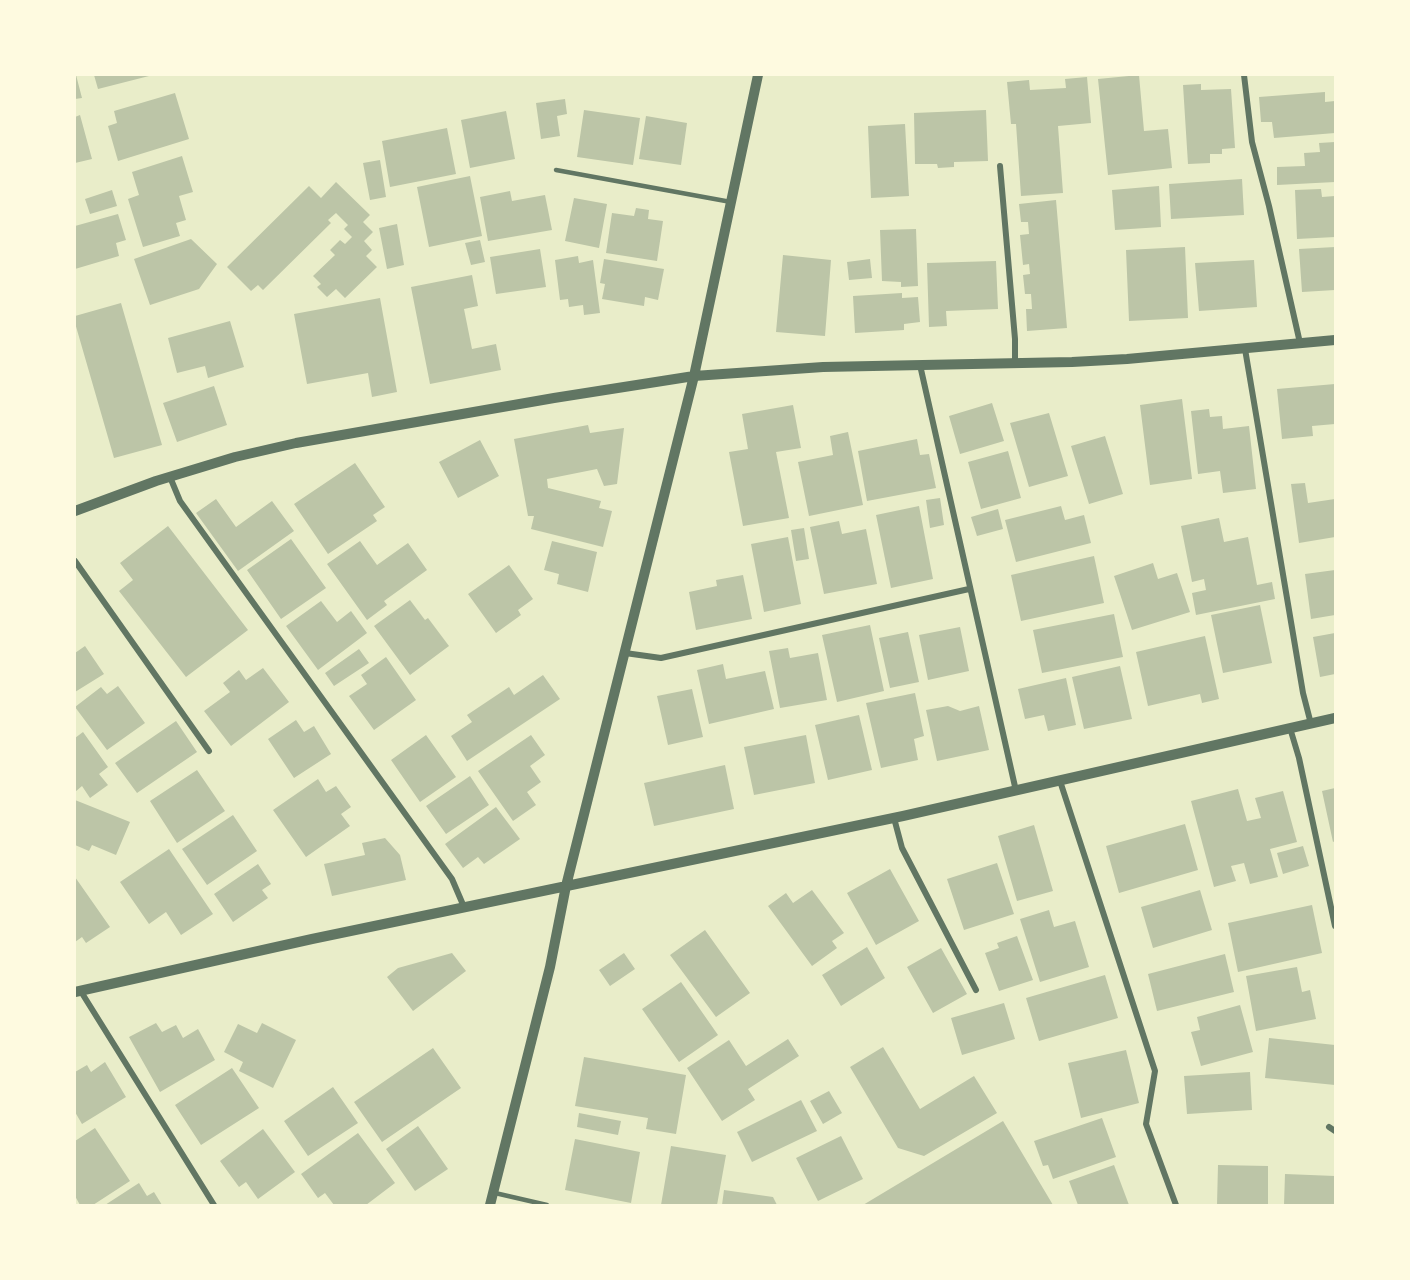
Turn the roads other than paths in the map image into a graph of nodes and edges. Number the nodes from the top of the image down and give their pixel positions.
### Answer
1 (758, 75) edge
2 (1244, 75) edge
3 (1000, 166) dead end
4 (556, 170) dead end
5 (731, 202) junction
6 (1335, 340) edge
7 (1300, 344) junction
8 (1245, 349) junction
9 (1015, 363) junction
10 (920, 365) junction
11 (694, 376) junction
12 (170, 477) junction
13 (75, 512) edge
14 (75, 561) edge
15 (969, 589) junction
16 (625, 653) junction
17 (1335, 718) edge
18 (1311, 724) junction
19 (1290, 728) junction
20 (209, 751) dead end
21 (1060, 781) junction
22 (1016, 791) junction
23 (894, 818) junction
24 (566, 886) junction
25 (464, 908) junction
26 (1335, 926) edge
27 (976, 990) dead end
28 (78, 991) edge
29 (493, 1192) junction
30 (214, 1205) edge
31 (490, 1205) edge
32 (548, 1205) edge
33 (1176, 1205) edge

1 - 5 street
2 - 7 street
3 - 9 street
4 - 5 lane
5 - 11 street
6 - 7 street
7 - 8 street
8 - 9 street
8 - 18 street
9 - 10 street
10 - 11 street
10 - 15 street
11 - 12 street
11 - 16 street
12 - 13 street
12 - 25 street
14 - 20 street
15 - 16 street
15 - 22 street
16 - 24 street
17 - 18 street
18 - 19 street
19 - 21 street
19 - 26 street
21 - 22 street
21 - 33 street
22 - 23 street
23 - 24 street
23 - 27 street
24 - 25 street
24 - 29 street
25 - 28 street
28 - 30 street
29 - 31 street
29 - 32 lane

